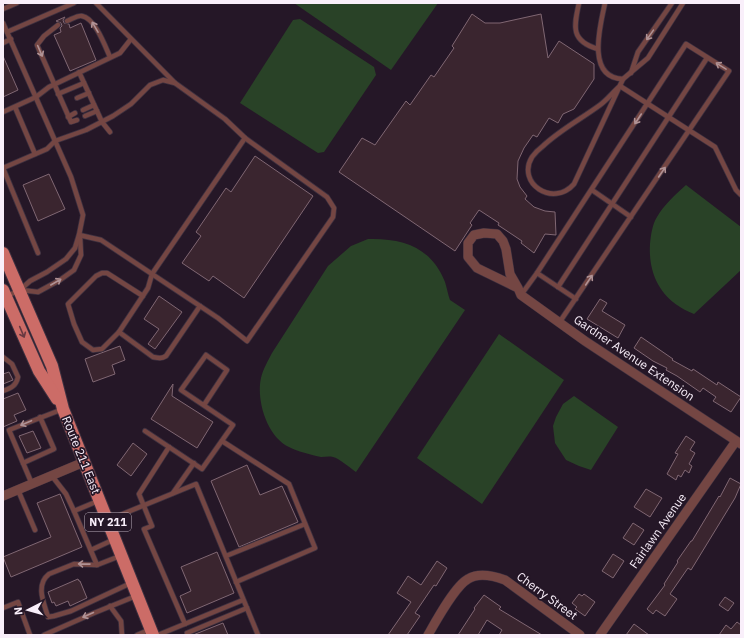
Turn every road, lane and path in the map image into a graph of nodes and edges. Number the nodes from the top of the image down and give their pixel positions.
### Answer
1 (17, 3) edge
2 (74, 3) edge
3 (96, 3) edge
4 (579, 3) edge
5 (604, 3) edge
6 (672, 3) edge
7 (683, 3) edge
8 (3, 9) edge
9 (67, 21) dead end
10 (58, 25) dead end
11 (4, 26) edge
12 (7, 32) junction
13 (11, 39) junction
14 (131, 40) junction
15 (3, 43) edge
16 (598, 49) junction
17 (110, 57) junction
18 (707, 58) junction
19 (79, 72) junction
20 (630, 74) junction
21 (623, 79) junction
22 (84, 83) junction
23 (175, 83) junction
24 (54, 84) junction
25 (620, 86) junction
26 (89, 93) junction
27 (58, 94) junction
28 (36, 98) junction
29 (77, 98) dead end
30 (69, 102) dead end
31 (63, 104) junction
32 (647, 104) junction
33 (94, 105) junction
34 (14, 107) junction
35 (83, 110) dead end
36 (97, 111) junction
37 (3, 112) edge
38 (75, 114) dead end
39 (68, 116) junction
40 (85, 116) dead end
41 (669, 117) junction
42 (77, 120) dead end
43 (102, 122) junction
44 (689, 131) junction
45 (110, 132) dead end
46 (245, 138) junction
47 (55, 141) junction
48 (35, 154) junction
49 (3, 168) edge
50 (592, 190) junction
51 (741, 195) edge
52 (613, 204) junction
53 (631, 217) junction
54 (79, 235) junction
55 (3, 253) edge
56 (38, 253) dead end
57 (537, 273) junction
58 (152, 274) junction
59 (558, 287) junction
60 (20, 290) junction
61 (519, 291) junction
62 (4, 295) edge
63 (143, 296) junction
64 (576, 299) junction
65 (200, 306) junction
66 (559, 323) junction
67 (119, 332) junction
68 (3, 357) edge
69 (3, 391) edge
70 (204, 405) junction
71 (63, 409) junction
72 (40, 417) junction
73 (145, 431) dead end
74 (222, 441) junction
75 (738, 442) edge
76 (169, 447) junction
77 (84, 462) junction
78 (23, 463) junction
79 (194, 463) junction
80 (52, 476) junction
81 (32, 484) junction
82 (18, 490) junction
83 (173, 493) junction
84 (3, 496) edge
85 (100, 501) junction
86 (143, 505) junction
87 (74, 511) junction
88 (107, 520) junction
89 (305, 524) junction
90 (34, 530) dead end
91 (115, 539) junction
92 (90, 550) junction
93 (121, 555) junction
94 (226, 556) junction
95 (97, 565) junction
96 (132, 582) junction
97 (236, 582) junction
98 (137, 595) junction
99 (244, 600) junction
100 (110, 606) junction
101 (3, 608) edge
102 (247, 608) junction
103 (185, 624) junction
104 (154, 633) edge
105 (30, 635) edge
106 (44, 635) edge
107 (122, 635) edge
108 (137, 635) edge
109 (188, 635) edge
110 (258, 635) edge
111 (428, 635) edge
112 (580, 635) edge
113 (600, 635) edge

1 - 8 lane
2 - 12 lane
3 - 14 lane
4 - 16 lane
5 - 16 lane
6 -> 20 lane
7 - 20 lane
17 -> 9 lane
10 -> 24 lane
11 - 12 lane
12 - 13 lane
13 - 15 lane
13 - 28 lane
14 - 17 lane
14 - 23 lane
16 - 21 lane
17 - 19 lane
18 - 32 lane
18 - 41 lane
44 -> 18 lane
19 - 22 lane
19 - 24 lane
20 - 21 lane
21 - 25 lane
22 - 26 lane
22 - 27 lane
23 - 43 lane
23 - 46 lane
24 - 27 lane
24 - 28 lane
25 - 25 lane
25 - 32 lane
26 - 29 lane
26 - 33 lane
27 - 31 lane
28 - 34 lane
28 - 47 lane
30 - 31 lane
31 - 39 lane
32 - 41 lane
32 -> 50 lane
33 - 35 lane
33 - 36 lane
34 - 37 lane
34 - 48 lane
36 - 40 lane
36 - 43 lane
38 - 39 lane
39 - 42 lane
41 - 44 lane
41 - 52 lane
43 - 45 lane
43 - 47 lane
44 - 51 lane
53 -> 44 lane
46 - 58 lane
46 - 65 lane
47 - 48 lane
47 - 54 lane
48 - 49 lane
49 - 56 lane
50 - 52 lane
50 - 57 lane
52 - 53 lane
52 - 59 lane
64 -> 53 lane
54 - 58 lane
54 - 60 lane
60 -> 54 lane
55 - 60 main road, Route 211 East / NY 211
57 - 59 lane
57 - 61 lane
58 - 63 lane
58 - 65 lane
59 - 64 lane
60 - 62 lane
60 - 71 main road, Route 211 East / NY 211
61 - 61 street, Gardner Avenue Extension
61 - 66 street, Gardner Avenue Extension
62 -> 71 main road, Route 211 East / NY 211
63 - 67 lane
63 - 67 lane
64 - 66 lane
65 - 67 lane
66 - 75 street, Gardner Avenue Extension
68 - 69 lane
70 - 70 lane
70 - 74 lane
71 - 72 lane
71 - 77 main road, Route 211 East / NY 211
72 - 78 lane
72 -> 78 lane
73 - 76 lane
74 - 79 lane
74 - 89 lane
75 - 113 street, Fairlawn Avenue
76 - 79 lane
76 - 86 lane
77 - 80 street
77 - 85 main road, Route 211 East / NY 211
78 - 81 lane
79 - 83 lane
80 - 81 street
80 - 87 lane
81 - 82 street
82 - 84 street
82 - 90 lane
83 - 86 lane
83 - 94 lane
85 - 87 lane
85 - 88 main road, Route 211 East / NY 211
86 - 88 lane
86 - 103 lane
87 - 92 lane
88 - 91 main road, Route 211 East / NY 211
89 - 94 lane
89 - 97 lane
91 - 92 lane
91 - 93 main road, Route 211 East / NY 211
92 - 95 lane
93 - 95 lane
93 - 96 main road, Route 211 East / NY 211
94 - 97 lane
95 -> 96 lane
96 - 98 main road, Route 211 East / NY 211
97 - 99 lane
98 - 100 lane
98 - 104 main road, Route 211 East / NY 211
99 - 102 lane
99 - 103 lane
100 -> 106 lane
100 - 107 lane
101 - 105 lane
102 - 109 lane
102 - 110 lane
103 - 104 lane
104 - 108 lane
111 - 112 street, Cherry Street

